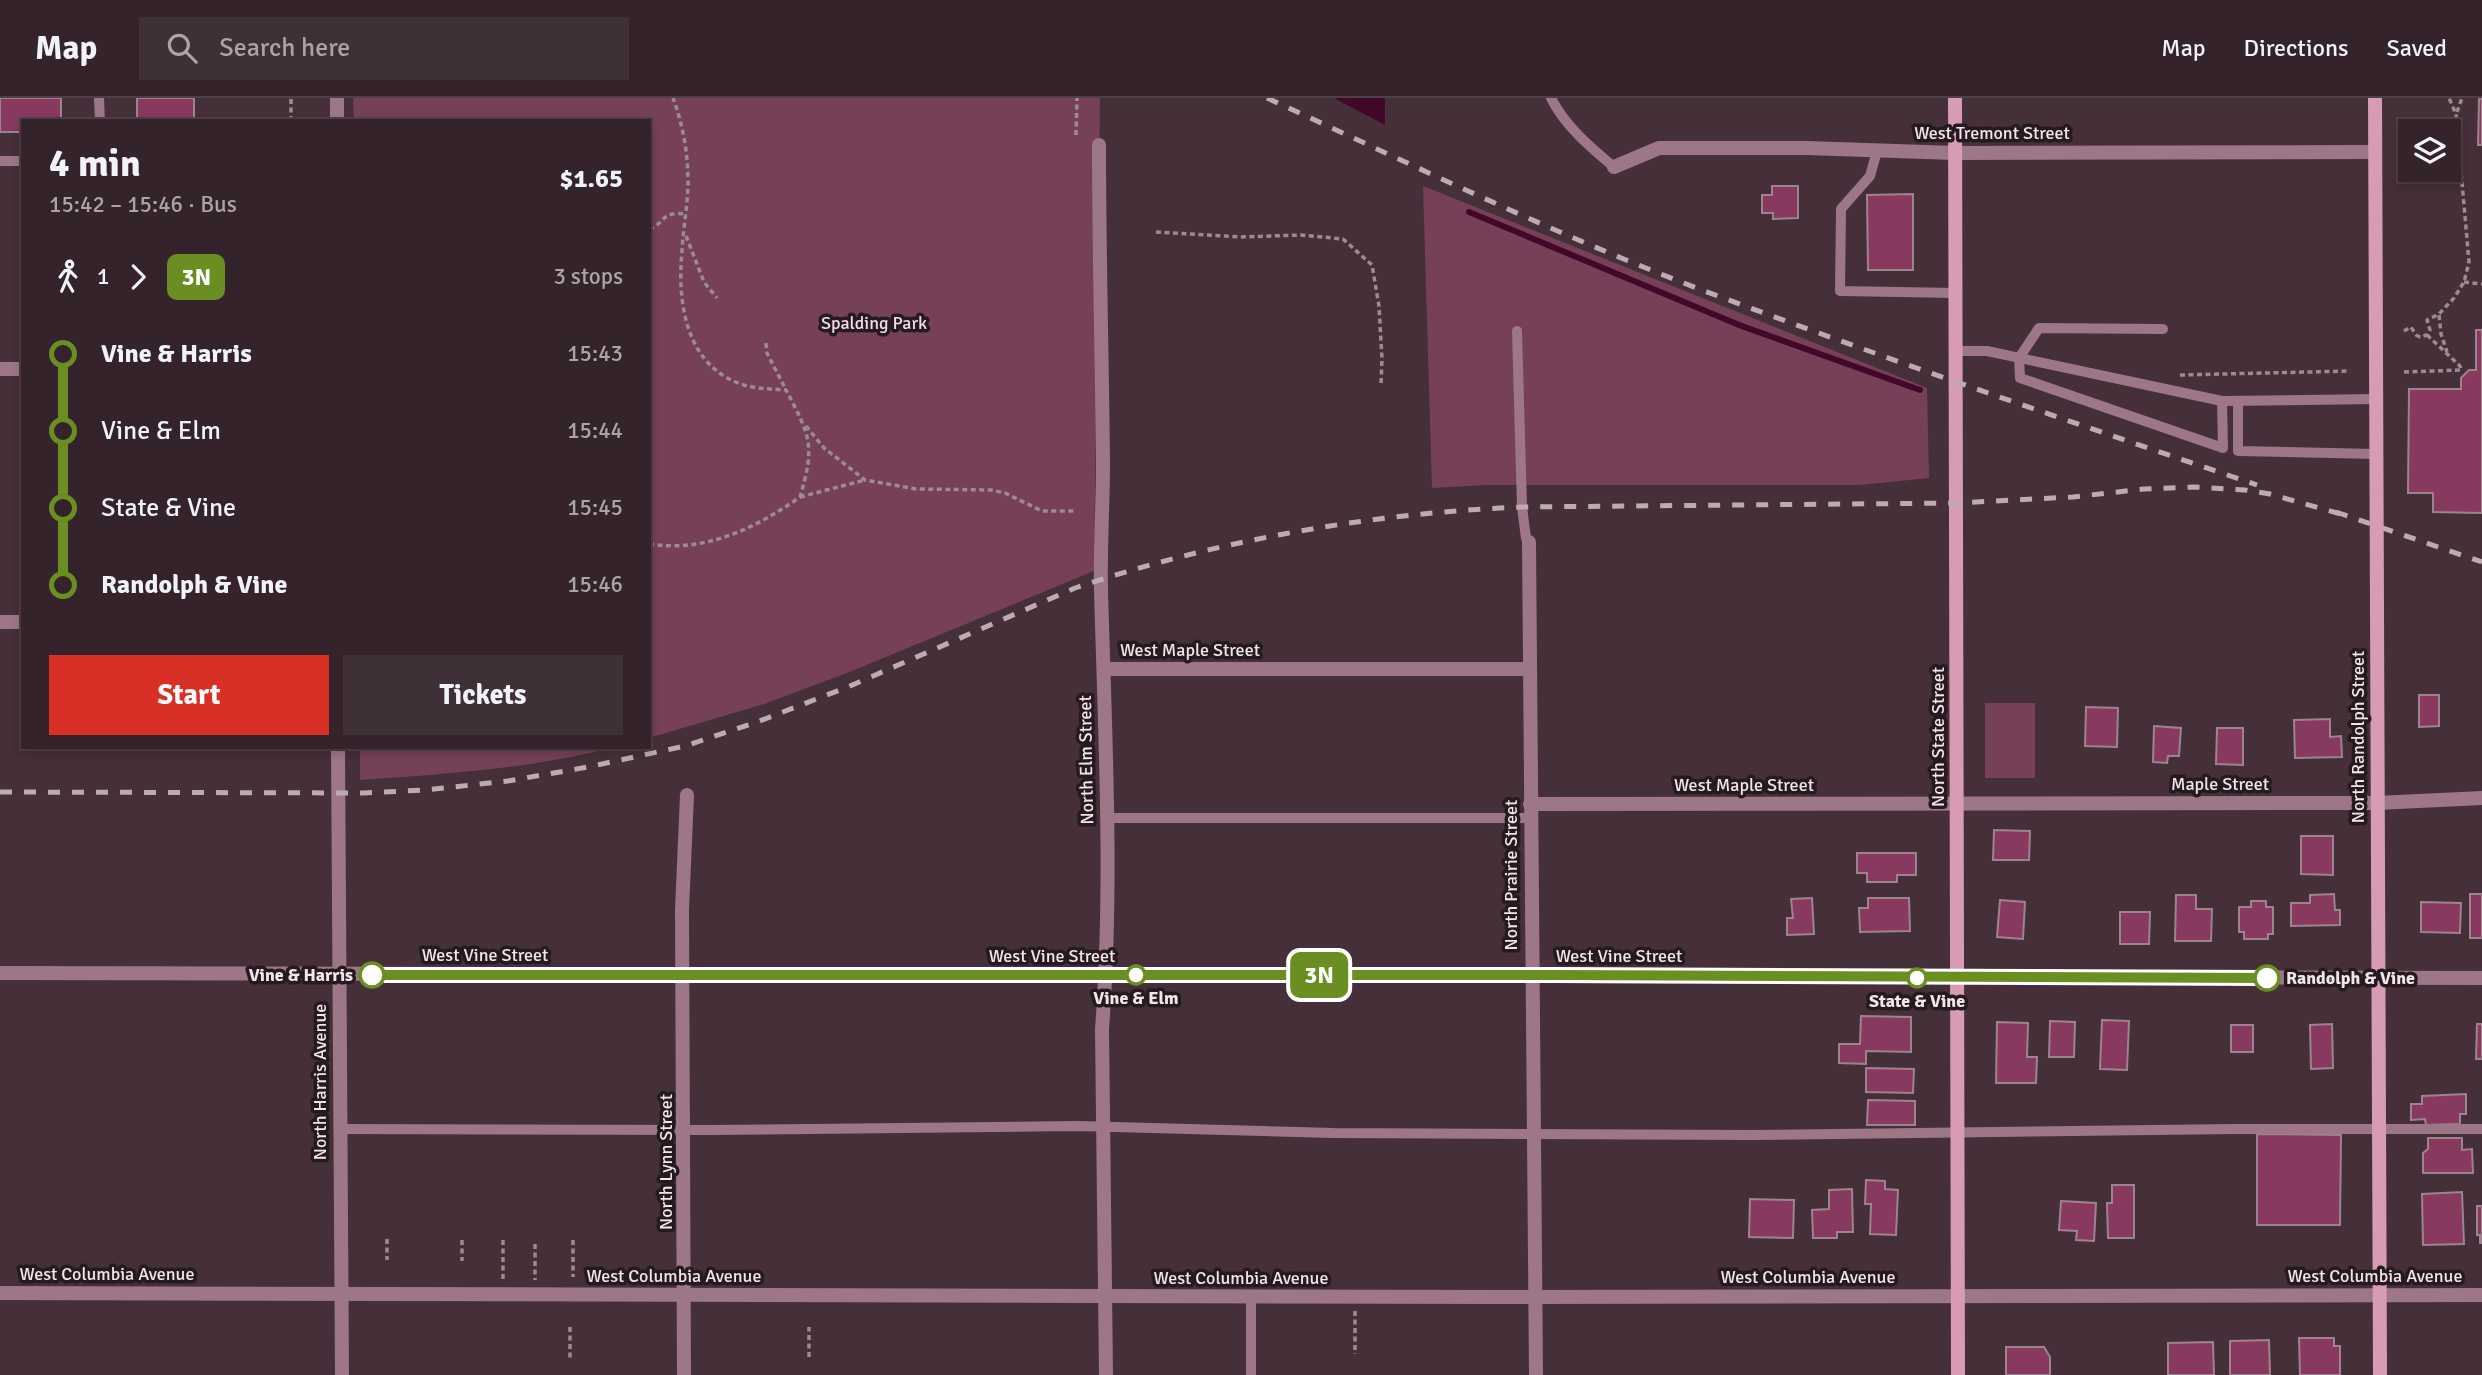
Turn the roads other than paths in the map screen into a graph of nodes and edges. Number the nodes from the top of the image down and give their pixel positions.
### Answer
1 (99, 98) edge
2 (337, 98) edge
3 (1551, 98) edge
4 (1955, 98) edge
5 (2375, 98) edge
6 (100, 119) edge
7 (337, 119) edge
8 (1099, 145) dead end
9 (1877, 151) junction
10 (2375, 152) junction
11 (1955, 153) junction
12 (0, 161) edge
13 (21, 161) edge
14 (1614, 167) joint
15 (1956, 293) junction
16 (2163, 329) dead end
17 (1517, 331) dead end
18 (1956, 351) junction
19 (2019, 358) junction
20 (0, 369) edge
21 (21, 369) edge
22 (2376, 399) junction
23 (2222, 401) junction
24 (2238, 401) junction
25 (2376, 454) junction
26 (1529, 542) joint
27 (0, 622) edge
28 (21, 622) edge
29 (1104, 669) junction
30 (1529, 669) junction
31 (338, 749) edge
32 (687, 795) dead end
33 (2482, 798) edge
34 (2377, 803) junction
35 (1958, 804) junction
36 (1530, 811) junction
37 (1107, 818) junction
38 (0, 973) edge
39 (684, 974) junction
40 (339, 975) junction
41 (1105, 975) junction
42 (1531, 975) junction
43 (1957, 978) junction
44 (2378, 978) junction
45 (2482, 978) edge
46 (1104, 1127) junction
47 (340, 1129) junction
48 (2482, 1129) edge
49 (685, 1130) junction
50 (2379, 1130) junction
51 (1958, 1132) junction
52 (1532, 1134) junction
53 (0, 1293) edge
54 (342, 1294) junction
55 (1959, 1295) junction
56 (2380, 1295) junction
57 (2482, 1295) edge
58 (685, 1296) junction
59 (1106, 1297) junction
60 (1251, 1297) junction
61 (1534, 1297) junction
62 (342, 1375) edge
63 (684, 1375) edge
64 (1106, 1375) edge
65 (1251, 1375) edge
66 (1536, 1375) edge
67 (1958, 1375) edge
68 (2380, 1375) edge

1 - 6 lane
2 - 7 street
3 - 14 lane
4 - 11 main road, North State Street
5 - 10 main road, North Randolph Street
8 - 29 street, North Elm Street
9 - 11 street, West Tremont Street
9 - 14 street, West Tremont Street
9 - 15 lane
10 - 11 street, West Tremont Street
10 - 22 main road, North Randolph Street
11 - 15 main road, North State Street
12 - 13 lane
15 - 18 main road, North State Street
16 - 19 lane
17 - 26 lane
18 - 19 lane
18 - 35 main road, North State Street
19 - 23 lane
19 - 23 lane
20 - 21 street
22 - 24 lane
22 - 25 main road, North Randolph Street
23 - 24 lane
24 - 25 lane
25 - 34 main road, North Randolph Street
26 - 30 street, North Prairie Street
27 - 28 street
29 - 30 street, West Maple Street
29 - 37 street, North Elm Street
30 - 36 street, North Prairie Street
31 - 40 street, North Harris Avenue
32 - 39 street, North Lynn Street
33 - 34 street, Maple Street
34 - 35 street, Maple Street
34 - 44 main road, North Randolph Street
35 - 36 street, West Maple Street
35 - 43 main road, North State Street
36 - 37 lane
36 - 42 street, North Prairie Street
37 - 41 street, North Elm Street
38 - 40 street, West Vine Street
39 - 40 street, West Vine Street
39 - 41 street, West Vine Street
39 - 49 street, North Lynn Street
40 - 47 street, North Harris Avenue
41 - 42 street, West Vine Street
41 - 46 street, North Elm Street
42 - 43 street, West Vine Street
42 - 52 street, North Prairie Street
43 - 44 street, West Vine Street
43 - 51 main road, North State Street
44 - 45 street, West Vine Street
44 - 50 main road, North Randolph Street
46 - 49 lane
46 - 52 lane
46 - 59 street, North Elm Street
47 - 49 lane
47 - 54 street, North Harris Avenue
48 - 50 lane
49 - 58 street, North Lynn Street
50 - 51 lane
50 - 56 main road, North Randolph Street
51 - 52 lane
51 - 55 main road, North State Street
52 - 61 street, North Prairie Street
53 - 54 street, West Columbia Avenue
54 - 58 street, West Columbia Avenue
54 - 62 street, North Harris Avenue
55 - 56 street, West Columbia Avenue
55 - 61 street, West Columbia Avenue
55 - 67 main road, North State Street
56 - 57 street, West Columbia Avenue
56 - 68 main road, North Randolph Street
58 - 59 street, West Columbia Avenue
58 - 63 street, North Lynn Street
59 - 60 street, West Columbia Avenue
59 - 64 street, North Elm Street
60 - 61 street, West Columbia Avenue
60 - 65 lane
61 - 66 street, North Prairie Street

